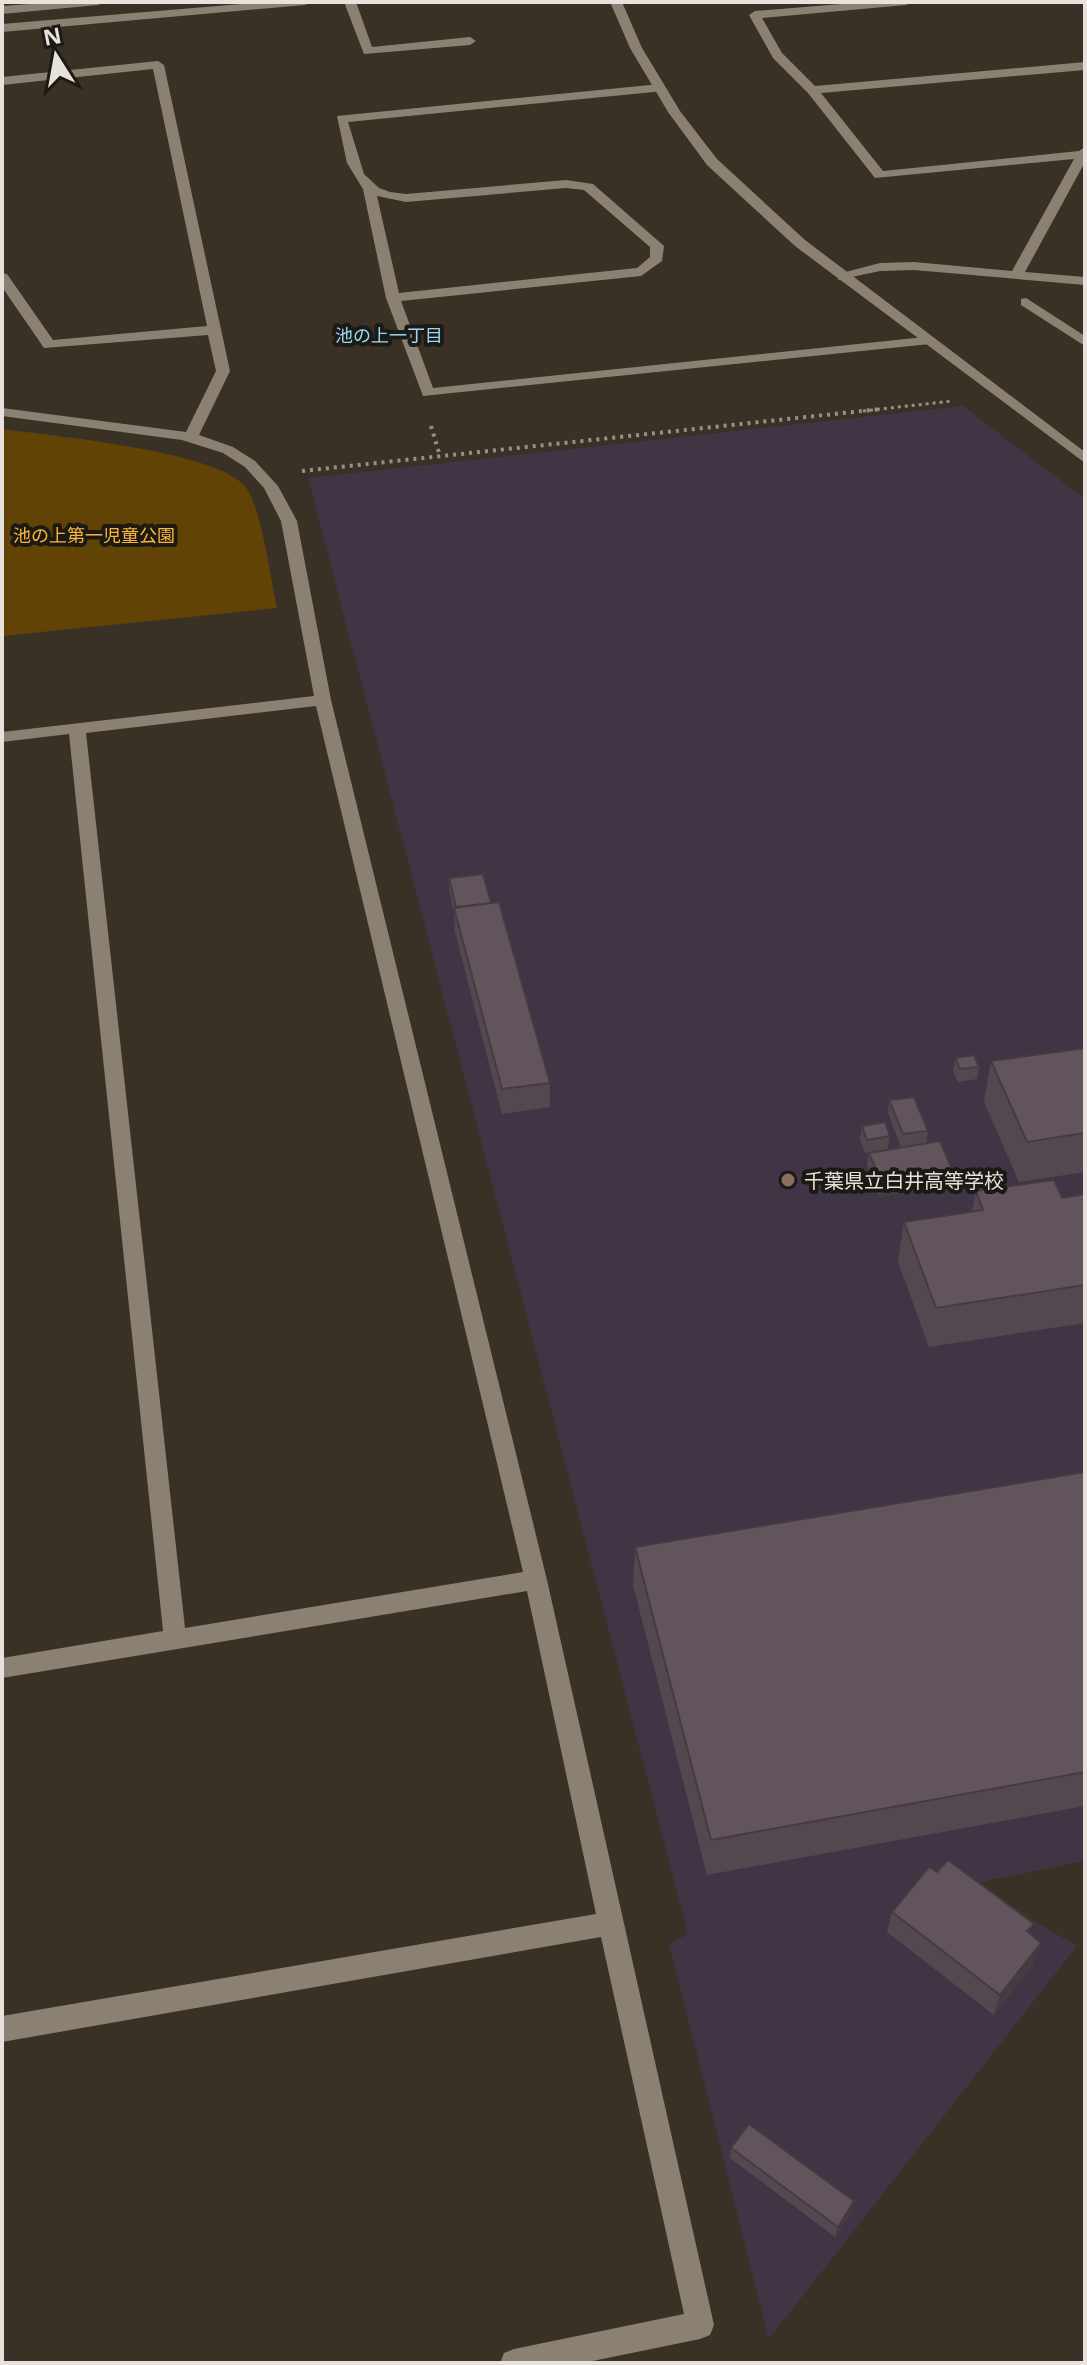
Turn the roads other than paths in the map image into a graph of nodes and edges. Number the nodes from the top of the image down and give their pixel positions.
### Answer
1 (98, 2) edge
2 (305, 2) edge
3 (350, 2) edge
4 (616, 2) edge
5 (906, 2) edge
6 (2, 10) edge
7 (2, 28) edge
8 (470, 41) dead end
9 (1085, 66) edge
10 (2, 81) edge
11 (660, 88) junction
12 (812, 90) junction
13 (1084, 153) edge
14 (369, 190) junction
15 (1016, 275) junction
16 (2, 277) edge
17 (843, 277) junction
18 (1085, 281) edge
19 (393, 298) junction
20 (1026, 302) dead end
21 (214, 330) junction
22 (925, 341) junction
23 (1085, 342) edge
24 (2, 412) edge
25 (191, 437) junction
26 (1085, 459) edge
27 (323, 700) junction
28 (77, 728) junction
29 (2, 737) edge
30 (536, 1580) junction
31 (175, 1639) junction
32 (2, 1668) edge
33 (611, 1923) junction
34 (2, 2029) edge
35 (514, 2363) edge

1 - 6 street
2 - 7 street
3 - 8 street
4 - 11 street
5 - 12 street
9 - 12 street
10 - 21 street
11 - 14 street
11 - 17 street
12 - 13 street
13 - 15 street
14 - 19 street
14 - 19 street
15 - 17 street
15 - 18 street
16 - 21 street
17 - 22 street
19 - 22 street
20 - 23 street
21 - 25 street
22 - 26 street
24 - 25 street
25 - 27 street
27 - 28 street
27 - 30 street
28 - 29 street
28 - 31 street
30 - 31 street
30 - 33 street
31 - 32 street
33 - 34 street
33 - 35 street

